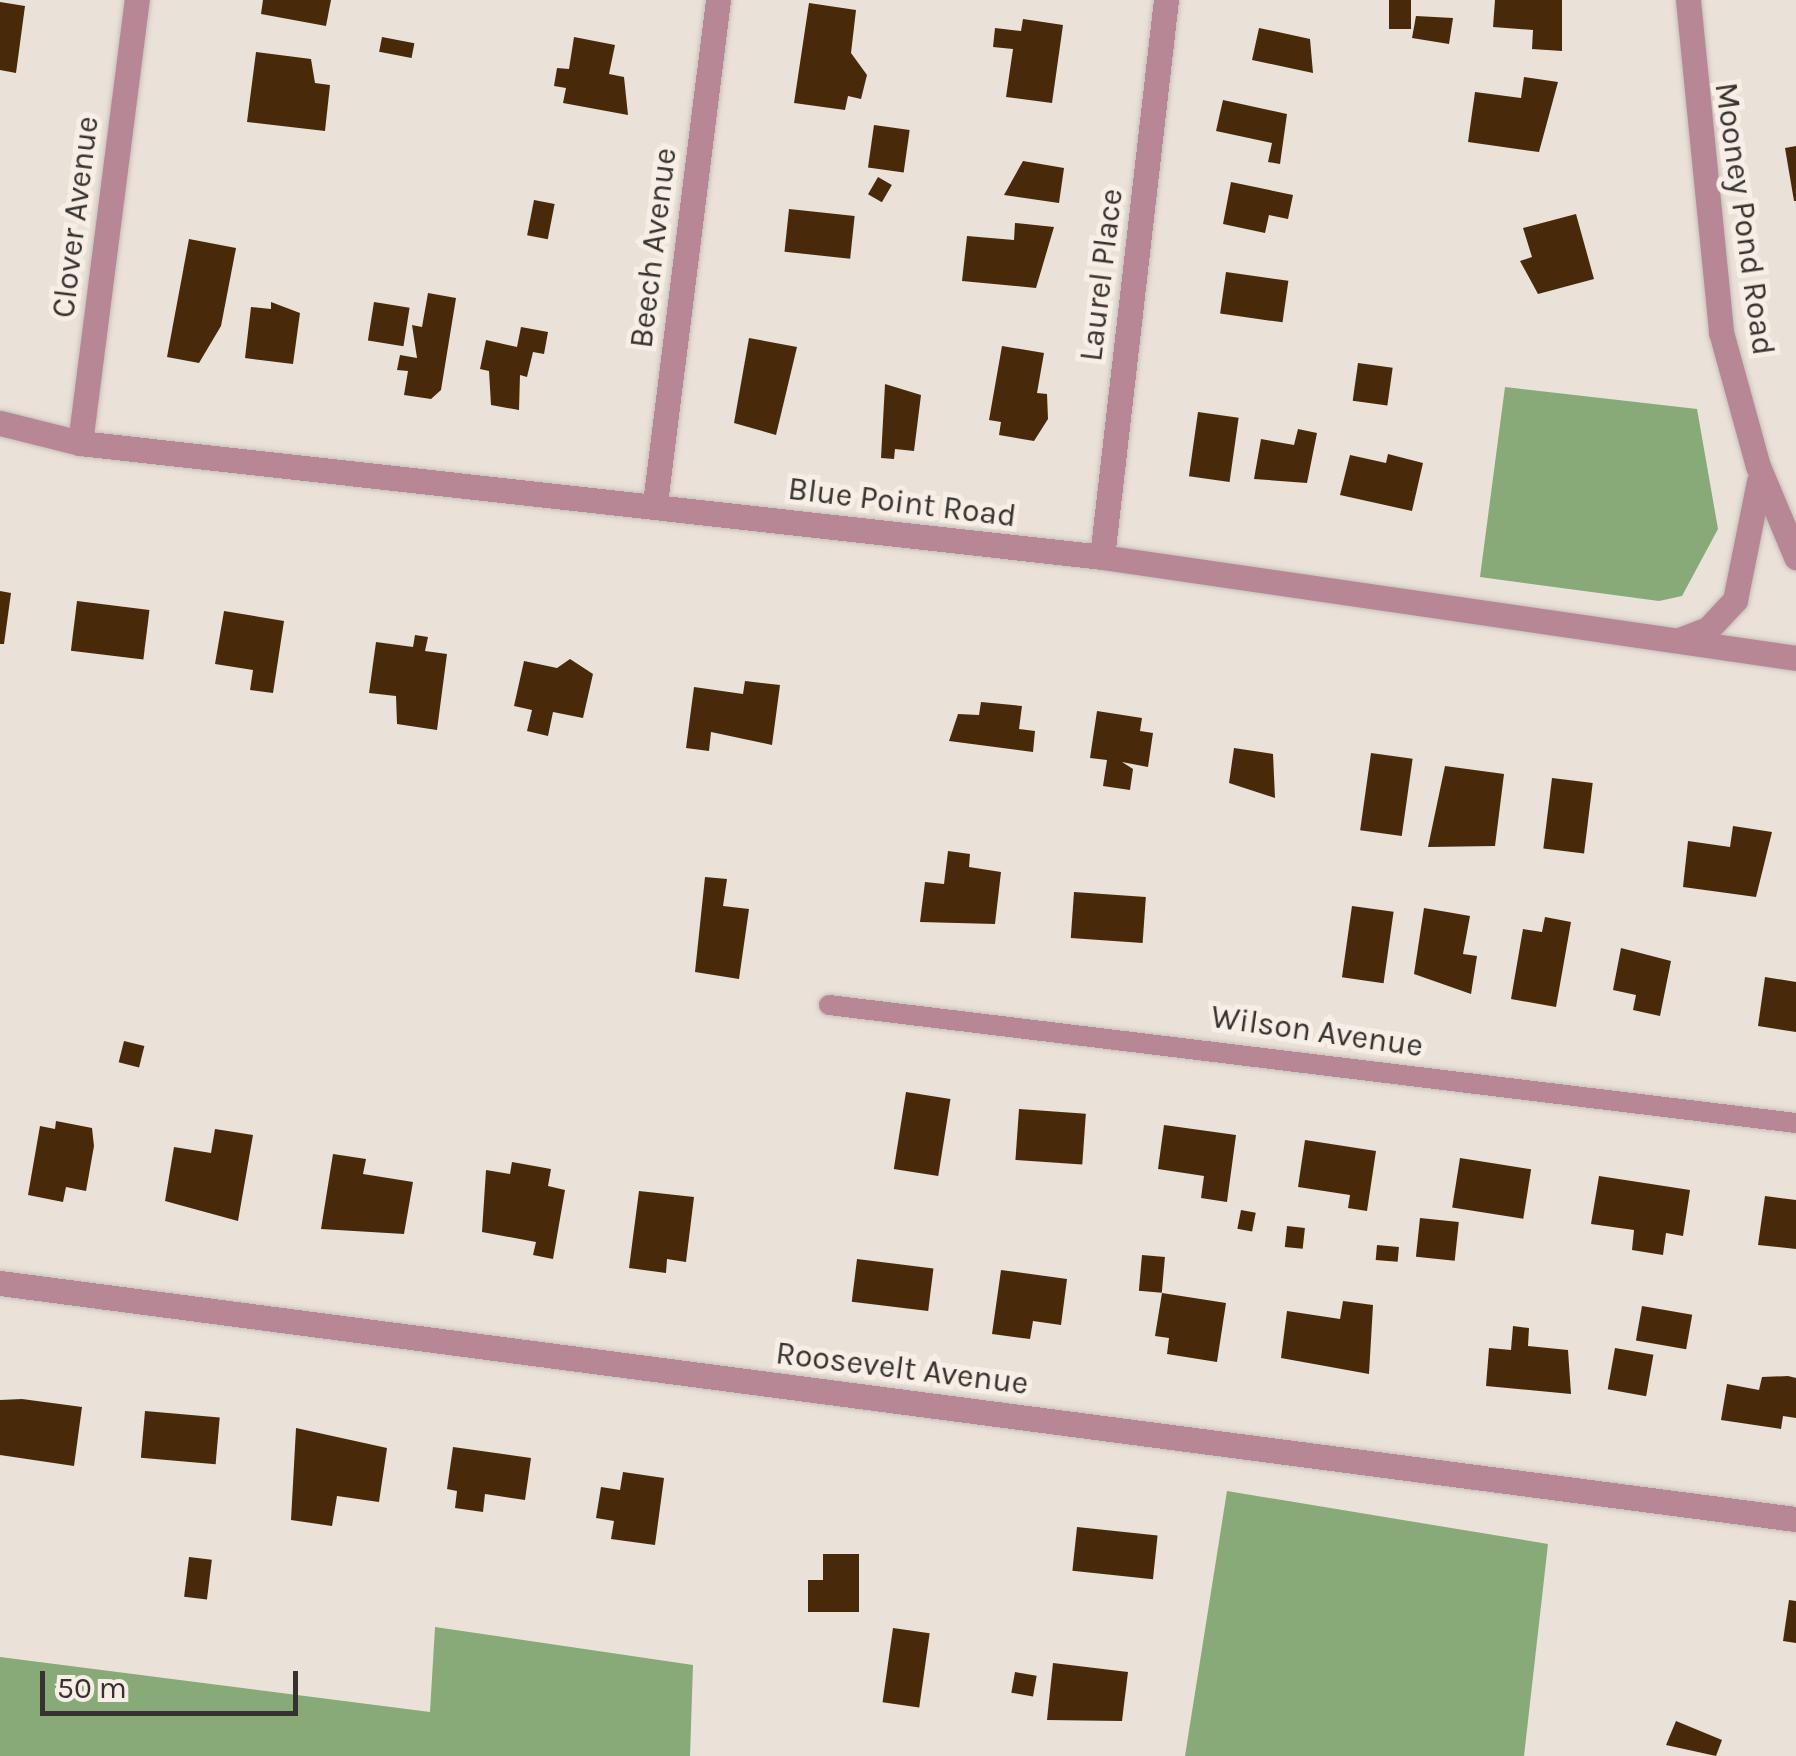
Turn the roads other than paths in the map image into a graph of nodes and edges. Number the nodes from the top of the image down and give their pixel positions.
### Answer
1 (136, 0) edge
2 (718, 0) edge
3 (1166, 0) edge
4 (1688, 0) edge
5 (0, 422) edge
6 (80, 443) junction
7 (1758, 466) junction
8 (655, 503) junction
9 (1102, 557) junction
10 (1796, 557) edge
11 (1675, 640) junction
12 (1796, 658) edge
13 (829, 1004) dead end
14 (1796, 1123) edge
15 (0, 1283) edge
16 (1796, 1520) edge

1 - 6 street, Clover Avenue
2 - 8 street, Beech Avenue
3 - 9 street, Laurel Place
4 - 7 street, Mooney Pond Road
5 - 6 street, Blue Point Road
6 - 8 street, Blue Point Road
7 - 10 street, Mooney Pond Road
7 - 11 street
8 - 9 street, Blue Point Road
9 - 11 street, Blue Point Road
11 - 12 street, Blue Point Road
13 - 14 lane, Wilson Avenue
15 - 16 street, Roosevelt Avenue

